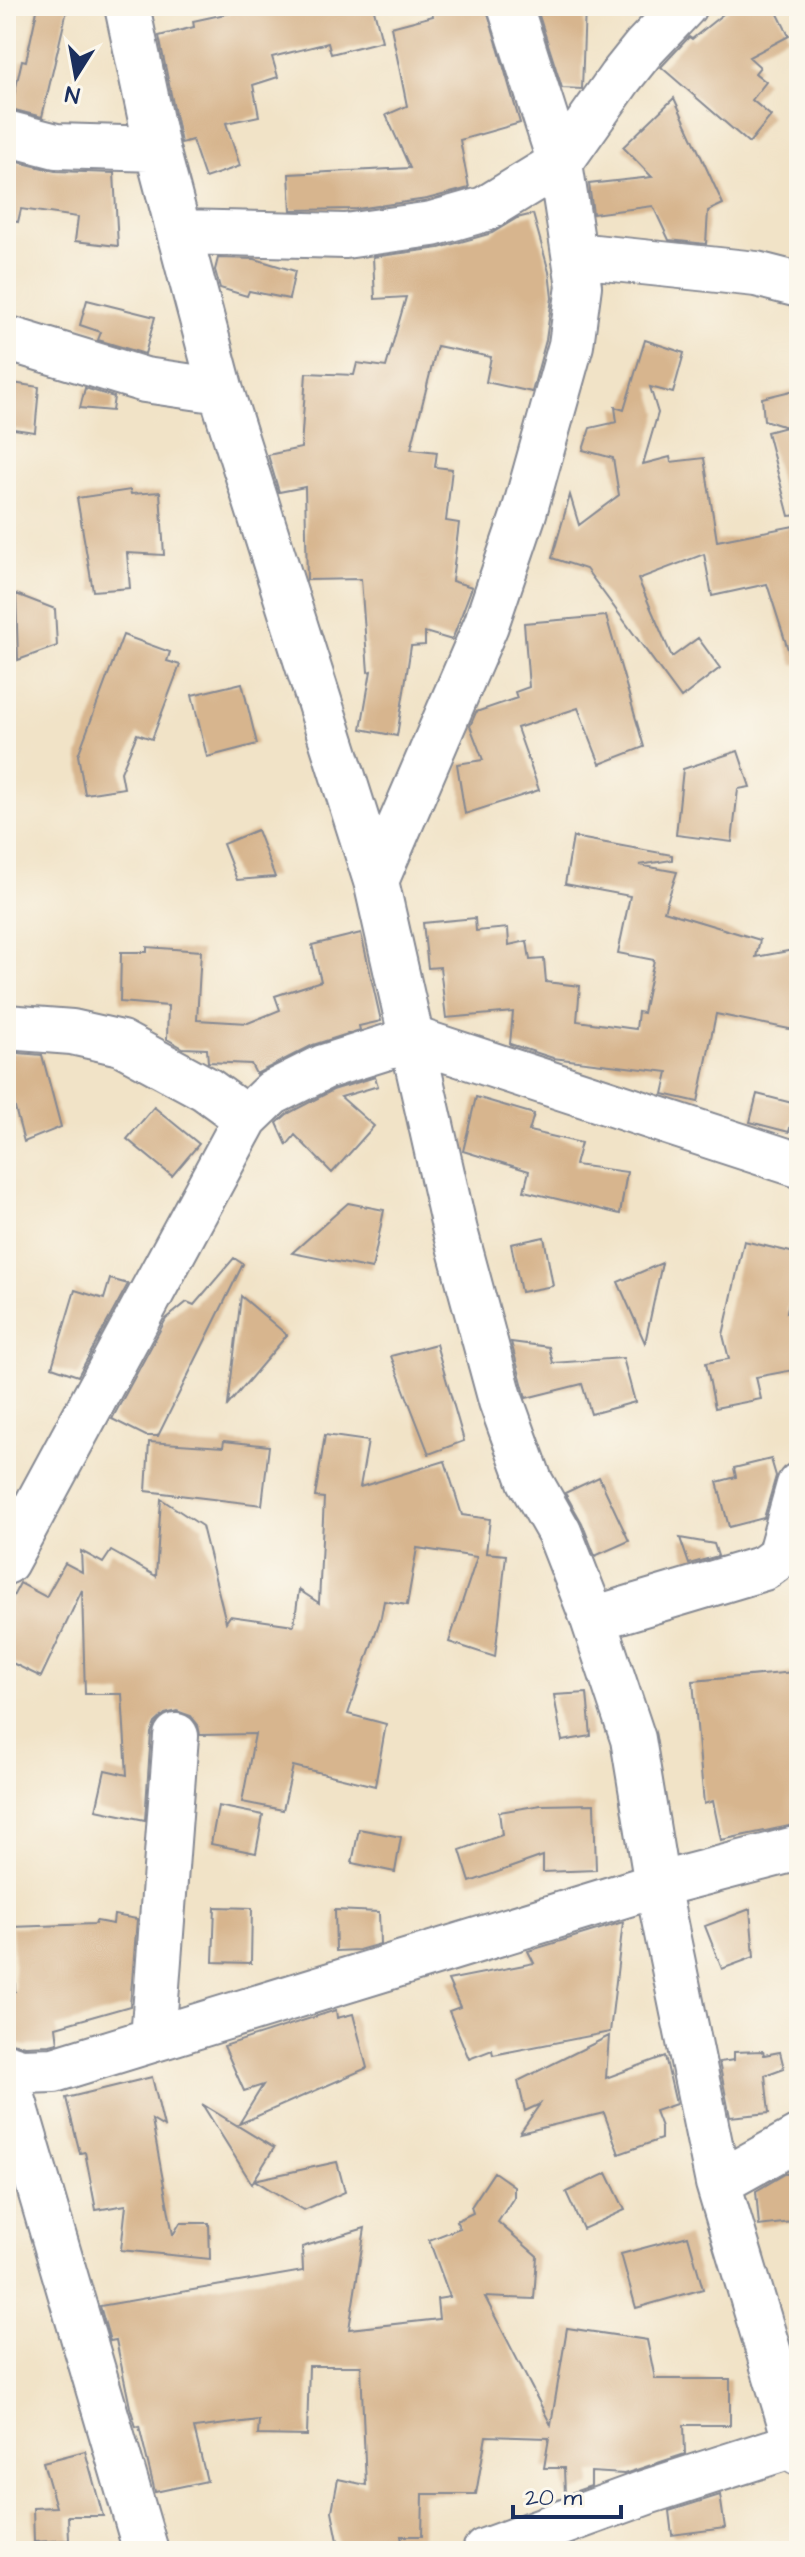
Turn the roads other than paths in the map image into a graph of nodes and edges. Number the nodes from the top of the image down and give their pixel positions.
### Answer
1 (127, 6) edge
2 (510, 6) edge
3 (684, 6) edge
4 (6, 133) edge
5 (157, 149) junction
6 (560, 163) junction
7 (179, 232) junction
8 (576, 255) junction
9 (799, 285) edge
10 (6, 338) edge
11 (221, 391) junction
12 (376, 881) junction
13 (6, 1027) edge
14 (413, 1039) junction
15 (246, 1118) junction
16 (799, 1165) edge
17 (799, 1485) edge
18 (6, 1562) edge
19 (593, 1619) junction
20 (176, 1736) dead end
21 (799, 1848) edge
22 (657, 1885) junction
23 (153, 2039) junction
24 (6, 2066) edge
25 (6, 2074) edge
26 (799, 2138) edge
27 (718, 2183) junction
28 (798, 2449) edge
29 (146, 2551) edge
30 (485, 2551) edge

1 - 5 street
2 - 6 street
3 - 6 street
4 - 5 street
5 - 7 street
6 - 7 street
6 - 8 street
7 - 11 street
8 - 9 street
8 - 12 street
10 - 11 street
11 - 12 street
12 - 14 street
13 - 15 street
14 - 15 street
14 - 16 street
14 - 19 street
15 - 18 street
17 - 19 street
19 - 22 street
20 - 23 street
21 - 22 street
22 - 23 street
22 - 27 street
23 - 24 street
25 - 29 street
26 - 27 street
27 - 28 street
28 - 30 street

